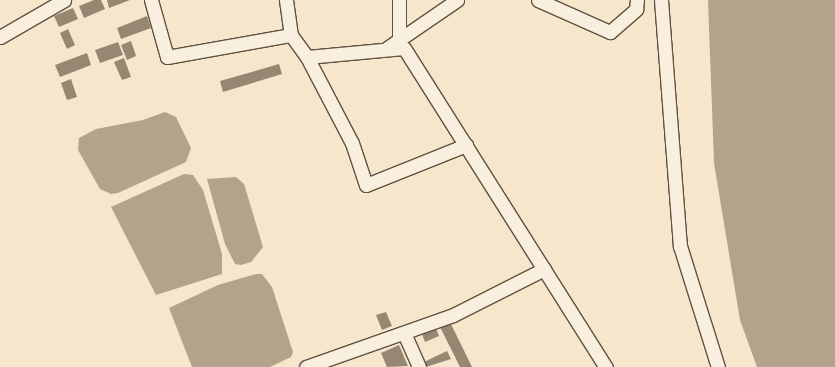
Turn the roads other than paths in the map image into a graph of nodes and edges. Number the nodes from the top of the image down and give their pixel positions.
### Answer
1 (64, 0) edge
2 (151, 0) edge
3 (286, 0) edge
4 (399, 0) edge
5 (457, 0) edge
6 (538, 0) edge
7 (636, 0) edge
8 (661, 0) edge
9 (291, 35) junction
10 (0, 37) edge
11 (400, 40) junction
12 (387, 48) junction
13 (307, 57) junction
14 (466, 145) junction
15 (544, 269) junction
16 (404, 333) junction
17 (601, 365) edge
18 (306, 367) edge
19 (420, 367) edge
20 (718, 367) edge

1 - 10 street
2 - 9 street
3 - 9 street
4 - 11 street
5 - 11 street
6 - 7 street
8 - 20 street
9 - 13 street
11 - 12 street
12 - 13 street
12 - 14 street
13 - 14 street
14 - 15 street
15 - 16 street
15 - 17 street
16 - 18 street
16 - 19 street

